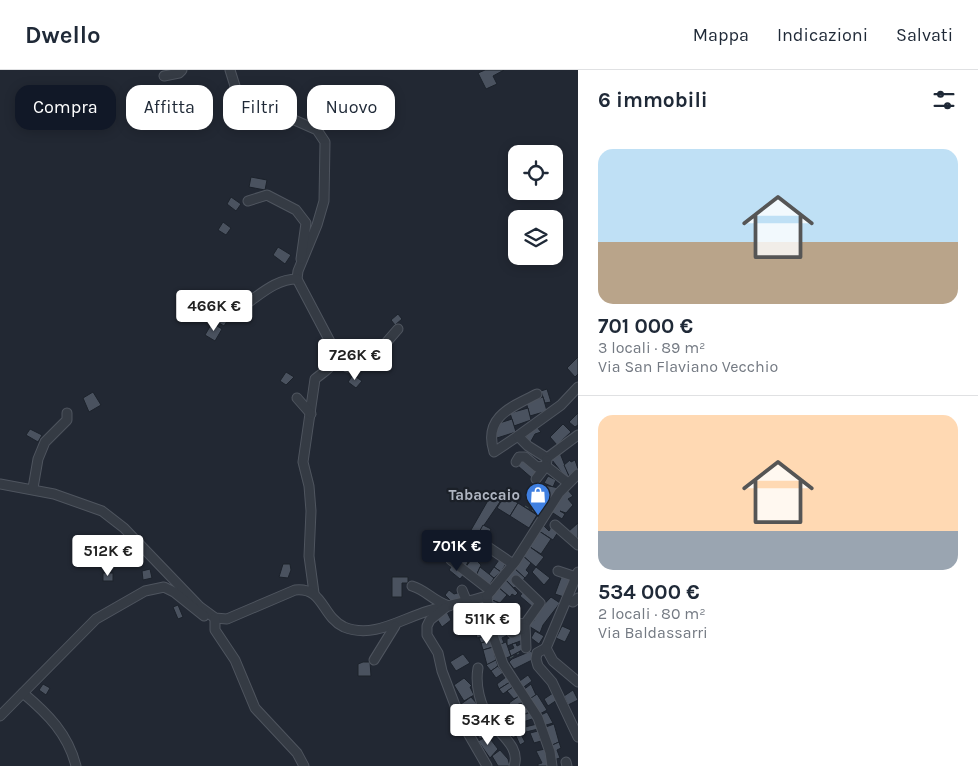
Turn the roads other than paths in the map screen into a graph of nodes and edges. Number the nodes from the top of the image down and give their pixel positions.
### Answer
1 (182, 70) edge
2 (230, 70) edge
3 (164, 76) dead end
4 (248, 201) dead end
5 (300, 265) junction
6 (297, 279) junction
7 (246, 304) dead end
8 (398, 329) dead end
9 (335, 356) junction
10 (578, 387) edge
11 (537, 394) dead end
12 (297, 398) dead end
13 (67, 413) dead end
14 (311, 414) junction
15 (578, 435) edge
16 (518, 436) junction
17 (516, 462) dead end
18 (546, 462) junction
19 (578, 474) edge
20 (536, 479) dead end
21 (573, 483) edge
22 (0, 484) edge
23 (32, 488) junction
24 (555, 525) dead end
25 (578, 545) edge
26 (488, 547) dead end
27 (451, 560) dead end
28 (513, 564) junction
29 (558, 571) dead end
30 (577, 575) edge
31 (511, 576) junction
32 (412, 586) dead end
33 (462, 590) dead end
34 (314, 593) junction
35 (489, 593) junction
36 (578, 598) edge
37 (567, 599) junction
38 (467, 602) junction
39 (448, 606) junction
40 (212, 617) junction
41 (508, 622) dead end
42 (395, 626) junction
43 (524, 626) junction
44 (512, 633) dead end
45 (526, 648) road end
46 (546, 648) junction
47 (374, 660) dead end
48 (478, 668) dead end
49 (578, 682) edge
50 (23, 694) junction
51 (0, 716) edge
52 (578, 737) edge
53 (76, 766) edge
54 (304, 766) edge
55 (487, 766) edge
56 (514, 766) edge
57 (552, 766) edge

1 - 3 street
2 - 5 street
4 - 5 street
5 - 6 street
6 - 7 street
6 - 9 street
8 - 9 street
9 - 14 street
10 - 16 street
11 - 16 street
12 - 14 street
13 - 23 street
14 - 34 street
15 - 18 street
16 - 18 street
17 - 18 street
18 - 20 street
18 - 21 street
19 - 21 street
21 - 28 street
22 - 23 street
23 - 40 street
24 - 25 street
26 - 28 street
27 - 35 street
28 - 31 street
29 - 30 street
30 - 37 street
31 - 35 street
31 - 43 street
32 - 39 street
33 - 38 street
34 - 40 street
34 - 42 street
35 - 38 street
35 - 57 street
36 - 37 street
37 - 46 street
38 - 39 street
39 - 42 street
39 - 55 street
40 - 50 street
40 - 54 street
41 - 43 street
42 - 47 street
43 - 44 street
43 - 45 street
46 - 49 street
46 - 52 street
48 - 56 street
50 - 51 street
50 - 53 street

